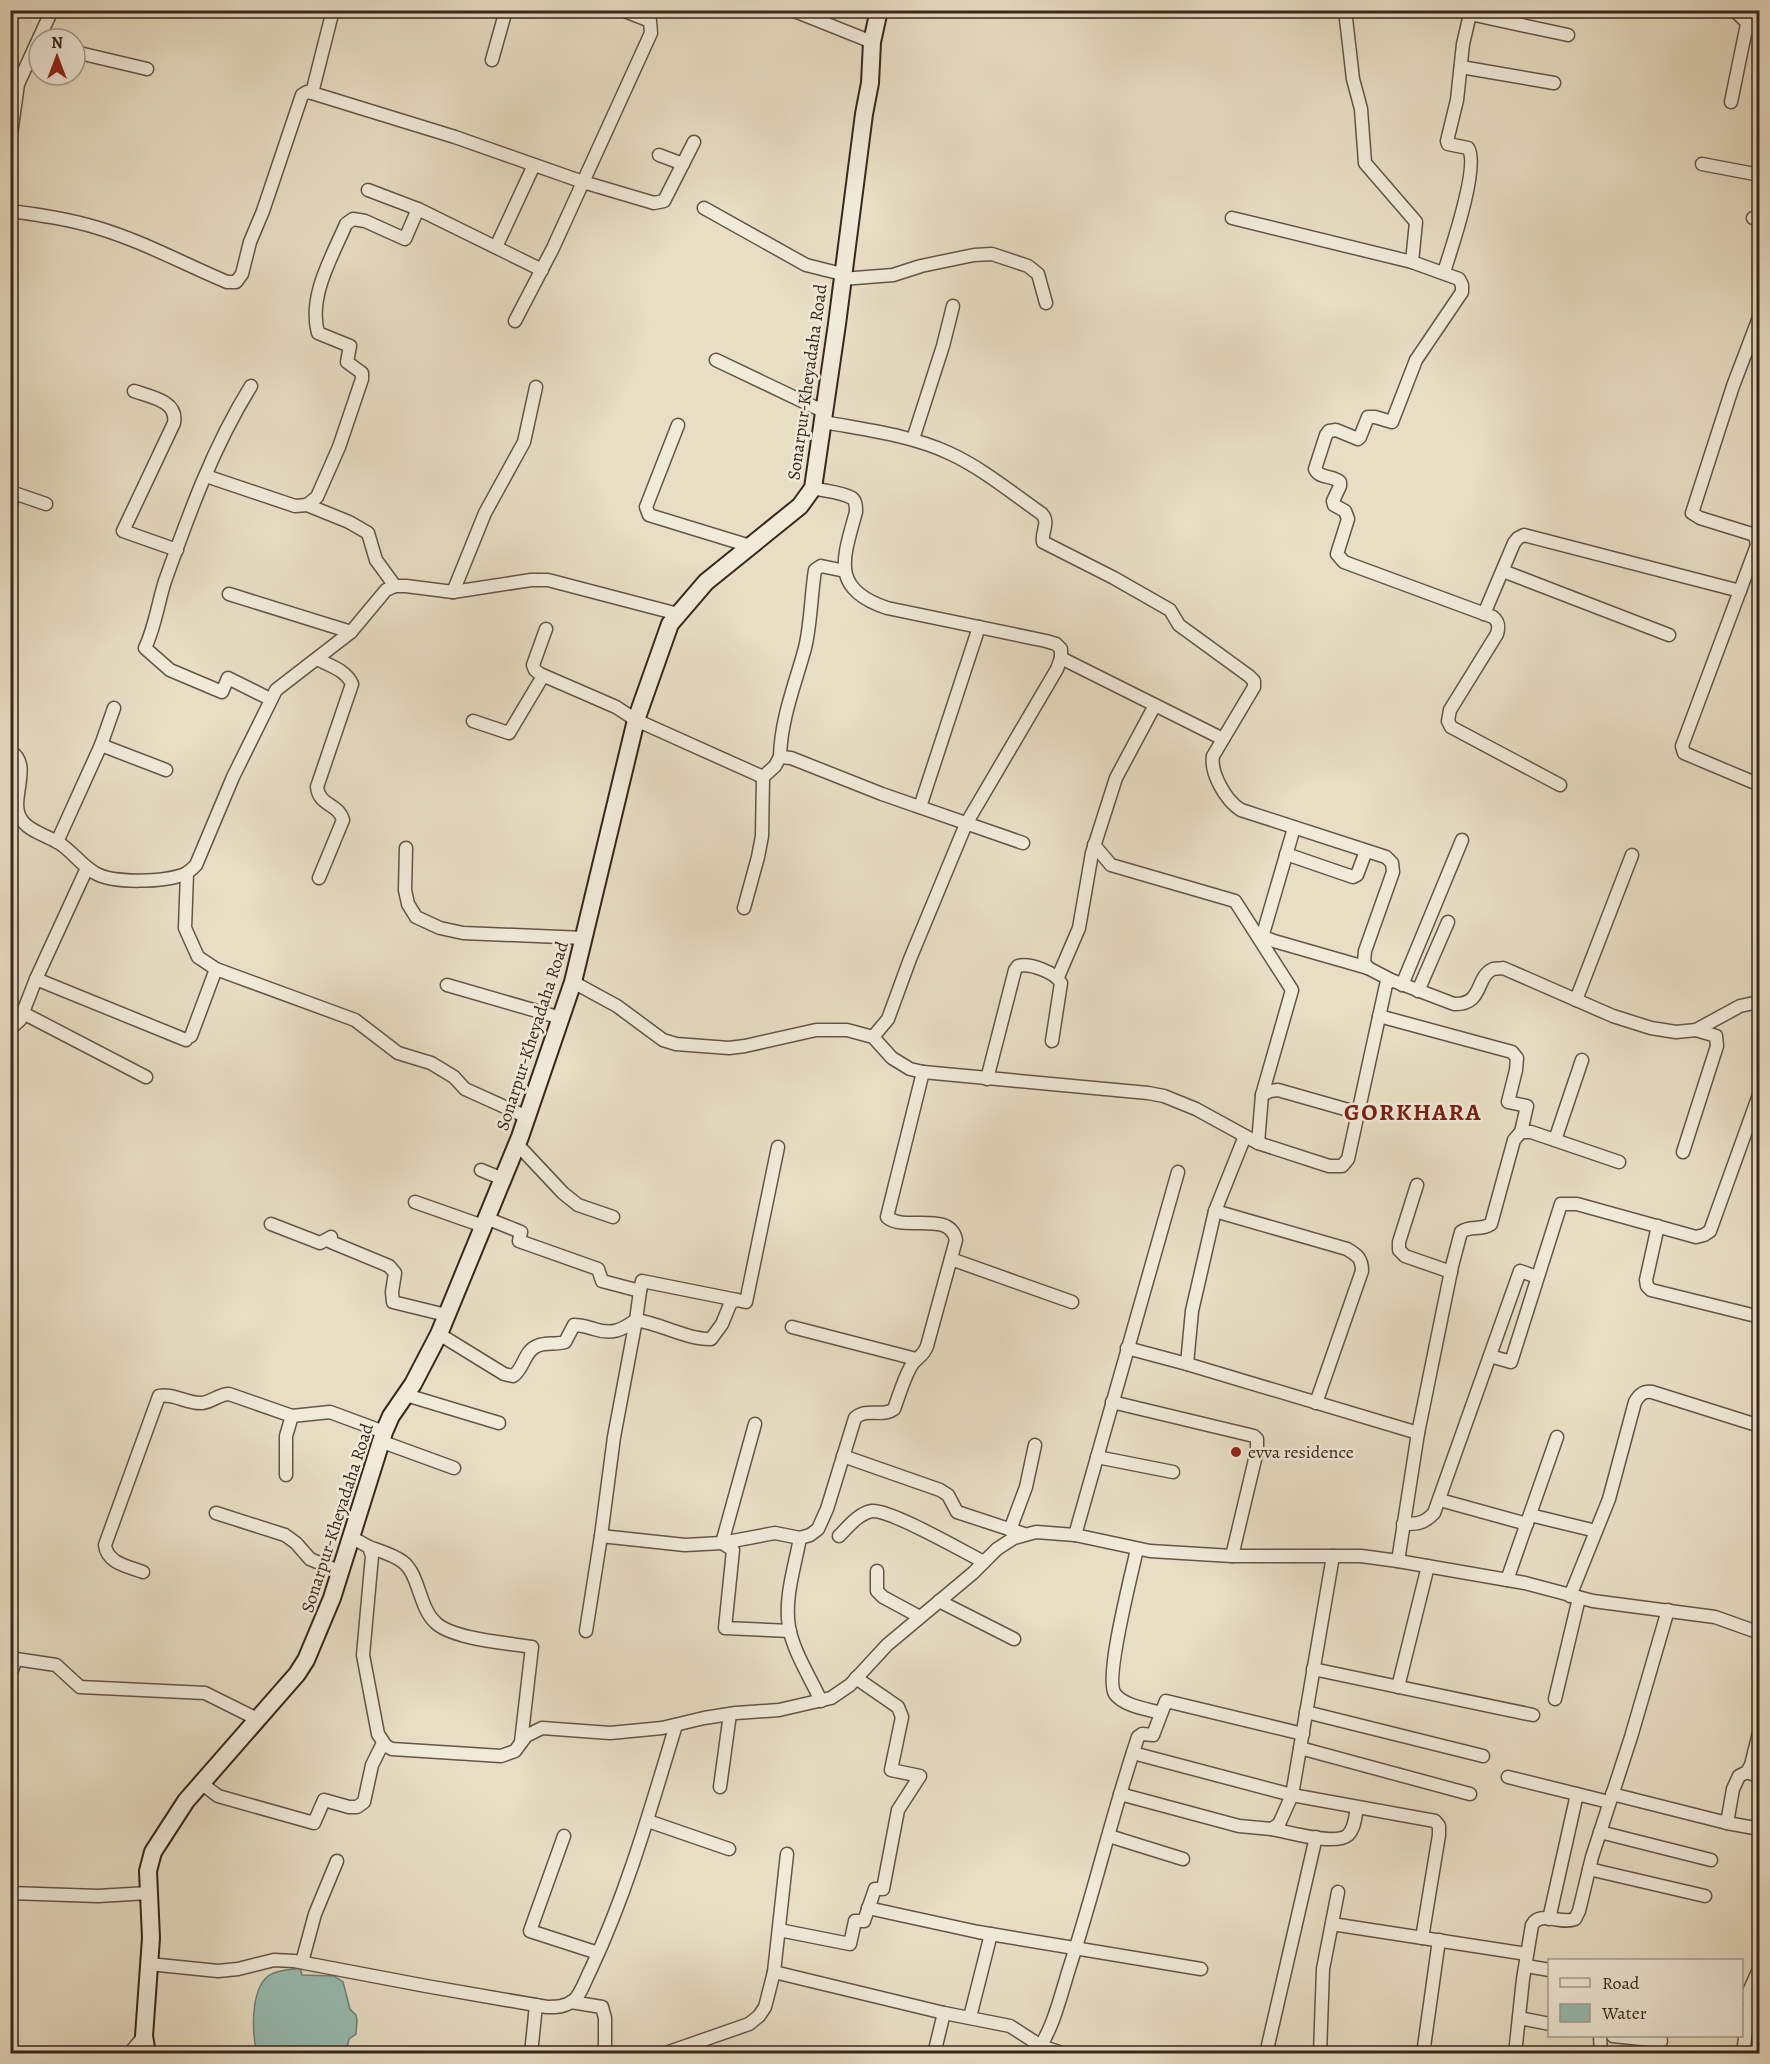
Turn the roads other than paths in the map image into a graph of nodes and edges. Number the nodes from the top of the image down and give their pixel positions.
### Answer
1 (52, 10) edge
2 (333, 10) edge
3 (506, 10) edge
4 (622, 10) edge
5 (792, 10) edge
6 (879, 10) edge
7 (1345, 10) edge
8 (1734, 10) edge
9 (1471, 12) edge
10 (1747, 24) junction
11 (45, 27) edge
12 (1568, 35) dead end
13 (1760, 35) edge
14 (872, 42) junction
15 (87, 55) edge
16 (492, 60) dead end
17 (27, 62) edge
18 (1461, 67) junction
19 (147, 69) dead end
20 (1554, 83) dead end
21 (14, 84) edge
22 (312, 93) junction
23 (1731, 102) dead end
24 (10, 141) edge
25 (694, 142) dead end
26 (659, 155) dead end
27 (683, 164) junction
28 (1702, 164) dead end
29 (534, 165) junction
30 (1760, 175) edge
31 (583, 182) junction
32 (369, 189) dead end
33 (704, 208) dead end
34 (418, 209) junction
35 (10, 211) edge
36 (1232, 218) dead end
37 (496, 247) junction
38 (1412, 262) junction
39 (542, 270) junction
40 (1444, 272) junction
41 (842, 276) junction
42 (1046, 303) dead end
43 (953, 306) dead end
44 (1760, 315) edge
45 (515, 321) dead end
46 (716, 360) dead end
47 (251, 386) dead end
48 (536, 387) dead end
49 (134, 391) dead end
50 (824, 417) junction
51 (678, 424) dead end
52 (913, 439) junction
53 (206, 476) junction
54 (813, 488) junction
55 (12, 492) edge
56 (46, 504) dead end
57 (307, 505) junction
58 (10, 508) edge
59 (1757, 536) edge
60 (750, 546) junction
61 (177, 550) junction
62 (845, 571) junction
63 (1503, 571) junction
64 (395, 586) junction
65 (1740, 591) junction
66 (453, 592) junction
67 (229, 594) dead end
68 (678, 614) junction
69 (1484, 614) junction
70 (979, 627) junction
71 (546, 629) dead end
72 (351, 632) junction
73 (1669, 635) dead end
74 (1061, 658) junction
75 (317, 659) junction
76 (543, 676) junction
77 (270, 699) junction
78 (1155, 705) junction
79 (114, 708) dead end
80 (636, 720) junction
81 (473, 721) dead end
82 (1223, 739) junction
83 (101, 745) junction
84 (10, 751) edge
85 (780, 756) junction
86 (166, 770) dead end
87 (763, 777) junction
88 (1560, 785) dead end
89 (1760, 785) edge
90 (920, 807) junction
91 (966, 824) junction
92 (1294, 828) junction
93 (1462, 840) dead end
94 (57, 842) junction
95 (1023, 843) dead end
96 (1094, 845) junction
97 (406, 848) dead end
98 (1366, 851) junction
99 (1286, 854) junction
100 (1632, 855) dead end
101 (87, 868) junction
102 (187, 873) junction
103 (319, 878) dead end
104 (744, 908) dead end
105 (1448, 922) dead end
106 (584, 938) junction
107 (1368, 968) junction
108 (216, 969) junction
109 (1058, 977) junction
110 (36, 979) junction
111 (573, 982) junction
112 (1397, 982) junction
113 (447, 985) dead end
114 (1419, 991) junction
115 (1576, 1000) junction
116 (1760, 1004) edge
117 (23, 1013) junction
118 (1379, 1016) junction
119 (561, 1018) junction
120 (10, 1029) edge
121 (1696, 1030) junction
122 (873, 1037) junction
123 (1052, 1041) dead end
124 (1582, 1060) dead end
125 (923, 1072) junction
126 (146, 1077) dead end
127 (987, 1079) junction
128 (1760, 1092) edge
129 (1262, 1095) junction
130 (1359, 1113) junction
131 (527, 1117) junction
132 (1521, 1132) junction
133 (1245, 1136) junction
134 (1556, 1140) junction
135 (1258, 1143) junction
136 (517, 1144) junction
137 (778, 1147) dead end
138 (1683, 1152) dead end
139 (1619, 1162) dead end
140 (481, 1170) dead end
141 (1178, 1172) dead end
142 (503, 1179) junction
143 (1417, 1185) dead end
144 (415, 1202) dead end
145 (1215, 1210) junction
146 (613, 1217) dead end
147 (484, 1222) junction
148 (272, 1224) dead end
149 (1658, 1226) junction
150 (951, 1259) junction
151 (1451, 1272) junction
152 (1537, 1277) junction
153 (640, 1291) junction
154 (737, 1300) junction
155 (1072, 1302) dead end
156 (446, 1315) junction
157 (1760, 1317) edge
158 (636, 1320) junction
159 (792, 1327) dead end
160 (438, 1334) junction
161 (1127, 1348) junction
162 (1490, 1356) junction
163 (916, 1359) junction
164 (1187, 1364) junction
165 (406, 1395) junction
166 (1112, 1402) junction
167 (1316, 1403) junction
168 (292, 1416) junction
169 (499, 1423) dead end
170 (755, 1424) dead end
171 (1760, 1426) edge
172 (1418, 1433) junction
173 (382, 1437) junction
174 (1557, 1437) dead end
175 (1035, 1445) dead end
176 (843, 1456) junction
177 (1097, 1457) junction
178 (454, 1468) dead end
179 (1173, 1472) dead end
180 (286, 1475) dead end
181 (1440, 1500) junction
182 (216, 1513) dead end
183 (1529, 1520) junction
184 (1403, 1524) junction
185 (1010, 1530) junction
186 (1596, 1531) junction
187 (1024, 1534) junction
188 (1075, 1535) junction
189 (601, 1536) junction
190 (839, 1536) dead end
191 (351, 1537) junction
192 (800, 1538) junction
193 (722, 1543) junction
194 (369, 1547) junction
195 (1137, 1550) junction
196 (1233, 1556) junction
197 (1333, 1556) junction
198 (1398, 1561) junction
199 (984, 1562) junction
200 (1428, 1566) junction
201 (878, 1571) dead end
202 (143, 1572) dead end
203 (341, 1572) junction
204 (1507, 1580) junction
205 (1575, 1597) junction
206 (939, 1601) junction
207 (1668, 1611) junction
208 (920, 1617) junction
209 (586, 1631) dead end
210 (790, 1631) junction
211 (1760, 1632) edge
212 (1014, 1639) dead end
213 (1313, 1669) junction
214 (10, 1670) edge
215 (856, 1678) junction
216 (1398, 1687) junction
217 (1555, 1699) dead end
218 (820, 1701) junction
219 (1306, 1712) junction
220 (1161, 1713) junction
221 (730, 1714) junction
222 (1533, 1715) dead end
223 (257, 1719) junction
224 (676, 1725) junction
225 (1302, 1734) junction
226 (1759, 1735) edge
227 (521, 1742) junction
228 (383, 1743) junction
229 (1300, 1748) junction
230 (1133, 1753) junction
231 (1483, 1756) dead end
232 (1747, 1772) junction
233 (1508, 1777) dead end
234 (1760, 1777) edge
235 (201, 1783) junction
236 (720, 1787) dead end
237 (1120, 1794) junction
238 (1470, 1794) dead end
239 (1578, 1794) junction
240 (1292, 1795) junction
241 (1611, 1798) junction
242 (1357, 1808) junction
243 (648, 1821) junction
244 (1727, 1823) junction
245 (1272, 1829) junction
246 (1760, 1829) edge
247 (1600, 1832) junction
248 (564, 1836) dead end
249 (1109, 1836) junction
250 (1316, 1837) junction
251 (729, 1849) dead end
252 (787, 1854) dead end
253 (1184, 1859) dead end
254 (1711, 1860) dead end
255 (337, 1861) dead end
256 (1589, 1869) junction
257 (1338, 1892) dead end
258 (10, 1893) edge
259 (148, 1893) junction
260 (1705, 1896) dead end
261 (868, 1908) junction
262 (1549, 1919) junction
263 (1332, 1924) junction
264 (778, 1930) junction
265 (991, 1934) junction
266 (1422, 1938) junction
267 (1439, 1940) junction
268 (1076, 1949) junction
269 (598, 1953) junction
270 (1526, 1960) junction
271 (302, 1962) junction
272 (149, 1964) junction
273 (1760, 1967) edge
274 (1201, 1969) dead end
275 (1548, 1969) edge
276 (774, 1972) junction
277 (1744, 1996) edge
278 (571, 2002) junction
279 (536, 2005) junction
280 (944, 2013) junction
281 (970, 2017) junction
282 (1519, 2018) junction
283 (1548, 2024) edge
284 (1744, 2031) edge
285 (1760, 2032) edge
286 (144, 2036) junction
287 (1600, 2037) edge
288 (1620, 2037) edge
289 (1660, 2043) edge
290 (1038, 2050) edge
291 (129, 2054) edge
292 (147, 2054) edge
293 (531, 2054) edge
294 (604, 2054) edge
295 (663, 2054) edge
296 (934, 2054) edge
297 (1065, 2054) edge
298 (1266, 2054) edge
299 (1320, 2054) edge
300 (1423, 2054) edge
301 (1515, 2054) edge
302 (1601, 2054) edge
303 (1743, 2054) edge

1 - 11 street
2 - 22 street
3 - 16 street
4 - 31 street
5 - 14 street
6 - 14 main road, Sonarpur-Kheyadaha Road
7 - 38 street
8 - 10 street
9 - 12 street
9 - 18 street
10 - 13 street
10 - 23 street
14 - 41 main road, Sonarpur-Kheyadaha Road
15 - 19 street
17 - 21 street
18 - 20 street
18 - 40 street
21 - 24 street
22 - 29 street
22 - 35 street
25 - 27 street
26 - 27 street
27 - 31 street
28 - 30 street
29 - 31 street
29 - 37 street
31 - 39 street
32 - 34 street
33 - 41 street
34 - 37 street
34 - 57 street
36 - 38 street
37 - 39 street
38 - 40 street
39 - 45 street
40 - 69 street
41 - 42 street
41 - 50 main road, Sonarpur-Kheyadaha Road
43 - 52 street
44 - 59 street
46 - 50 street
47 - 53 street
48 - 66 street
49 - 61 street
50 - 52 street
50 - 54 main road, Sonarpur-Kheyadaha Road
51 - 60 street
52 - 82 street
53 - 57 street
53 - 61 street
54 - 60 main road, Sonarpur-Kheyadaha Road
54 - 62 street
55 - 56 street
55 - 58 street
57 - 64 street
59 - 65 street
60 - 68 main road, Sonarpur-Kheyadaha Road
61 - 77 street
62 - 70 street
62 - 85 street
63 - 65 street
63 - 69 street
63 - 73 street
64 - 66 street
64 - 72 street
65 - 89 street
66 - 68 street
67 - 72 street
68 - 80 main road, Sonarpur-Kheyadaha Road
69 - 88 street
70 - 74 street
70 - 90 street
71 - 76 street
72 - 75 street
74 - 78 street
74 - 91 street
75 - 77 street
75 - 103 street
76 - 80 street
76 - 81 street
77 - 102 street
78 - 82 street
78 - 96 street
79 - 83 street
80 - 87 street
80 - 106 main road, Sonarpur-Kheyadaha Road
82 - 92 street
83 - 86 street
83 - 94 street
84 - 94 street
85 - 87 street
85 - 90 street
87 - 104 street
90 - 91 street
91 - 95 street
91 - 122 street
92 - 98 street
92 - 99 street
93 - 112 street
94 - 101 street
96 - 109 street
96 - 129 street
97 - 106 street
98 - 99 street
98 - 107 street
99 - 107 street
100 - 115 street
101 - 102 street
101 - 110 street
102 - 108 street
105 - 114 street
106 - 111 main road, Sonarpur-Kheyadaha Road
107 - 112 street
108 - 110 street
108 - 131 street
109 - 123 street
109 - 127 street
110 - 117 street
111 - 119 main road, Sonarpur-Kheyadaha Road
111 - 122 street
112 - 114 street
112 - 118 street
113 - 119 street
114 - 115 street
115 - 121 street
116 - 121 street
117 - 120 street
117 - 126 street
118 - 130 street
118 - 132 street
119 - 131 main road, Sonarpur-Kheyadaha Road
121 - 138 street
122 - 125 street
124 - 134 street
125 - 127 street
125 - 150 street
127 - 133 street
128 - 149 street
129 - 130 street
129 - 135 street
130 - 135 street
131 - 136 main road, Sonarpur-Kheyadaha Road
132 - 134 street
132 - 151 street
133 - 135 street
133 - 145 street
134 - 139 street
136 - 142 main road, Sonarpur-Kheyadaha Road
136 - 146 street
137 - 154 street
140 - 142 street
141 - 161 street
142 - 147 main road, Sonarpur-Kheyadaha Road
143 - 151 street
144 - 147 street
145 - 164 street
145 - 167 street
147 - 153 street
147 - 156 main road, Sonarpur-Kheyadaha Road
148 - 156 street
149 - 152 street
149 - 157 street
150 - 155 street
150 - 163 street
151 - 172 street
152 - 162 street
152 - 162 street
153 - 154 street
153 - 158 street
154 - 158 street
156 - 160 main road, Sonarpur-Kheyadaha Road
158 - 160 street
158 - 189 street
159 - 163 street
160 - 165 main road, Sonarpur-Kheyadaha Road
161 - 164 street
161 - 166 street
162 - 181 street
163 - 176 street
164 - 167 street
165 - 169 street
165 - 173 main road, Sonarpur-Kheyadaha Road
166 - 177 street
166 - 196 street
167 - 172 street
168 - 173 street
168 - 180 street
168 - 202 street
170 - 193 street
171 - 186 street
172 - 184 street
173 - 178 street
173 - 191 main road, Sonarpur-Kheyadaha Road
174 - 183 street
175 - 185 street
176 - 185 street
176 - 192 street
177 - 179 street
177 - 188 street
181 - 183 street
181 - 184 street
182 - 203 street
183 - 186 street
183 - 204 street
184 - 198 street
185 - 187 street
186 - 205 street
187 - 188 street
187 - 199 street
188 - 195 street
189 - 193 street
189 - 209 street
190 - 199 street
191 - 194 street
191 - 203 main road, Sonarpur-Kheyadaha Road
192 - 193 street
192 - 210 street
193 - 210 street
194 - 227 street
194 - 228 street
195 - 196 street
195 - 220 street
196 - 197 street
197 - 198 street
197 - 213 street
198 - 200 street
199 - 206 street
200 - 204 street
200 - 216 street
201 - 208 street
203 - 223 main road, Sonarpur-Kheyadaha Road
204 - 205 street
205 - 207 street
205 - 217 street
206 - 208 street
206 - 212 street
207 - 211 street
207 - 241 street
208 - 215 street
210 - 218 street
213 - 216 street
213 - 219 street
214 - 223 street
215 - 218 street
215 - 261 street
216 - 222 street
218 - 221 street
219 - 225 street
219 - 231 street
220 - 225 street
220 - 230 street
221 - 224 street
221 - 236 street
223 - 235 main road, Sonarpur-Kheyadaha Road
224 - 227 street
224 - 243 street
225 - 229 street
226 - 232 street
227 - 228 street
228 - 235 street
229 - 238 street
229 - 240 street
230 - 237 street
230 - 240 street
232 - 234 street
232 - 244 street
233 - 239 street
235 - 259 main road, Sonarpur-Kheyadaha Road
237 - 245 street
237 - 249 street
239 - 241 street
239 - 262 street
240 - 242 street
240 - 245 street
241 - 244 street
241 - 247 street
242 - 250 street
242 - 266 street
243 - 251 street
243 - 269 street
244 - 246 street
245 - 250 street
247 - 254 street
247 - 256 street
248 - 269 street
249 - 253 street
249 - 268 street
250 - 298 street
252 - 264 street
255 - 271 street
256 - 260 street
256 - 262 street
257 - 263 street
258 - 259 street
259 - 272 main road, Sonarpur-Kheyadaha Road
261 - 264 street
261 - 265 street
262 - 270 street
263 - 266 street
263 - 299 street
264 - 276 street
265 - 268 street
265 - 281 street
266 - 267 street
267 - 270 street
267 - 300 street
268 - 274 street
268 - 290 street
269 - 278 street
270 - 275 street
270 - 282 street
271 - 272 street
271 - 279 street
272 - 286 main road, Sonarpur-Kheyadaha Road
273 - 277 street
276 - 280 street
276 - 295 street
277 - 284 street
278 - 279 street
278 - 294 street
279 - 293 street
280 - 281 street
280 - 296 street
281 - 290 street
282 - 283 street
282 - 301 street
284 - 285 street
284 - 303 street
286 - 291 street
286 - 292 main road, Sonarpur-Kheyadaha Road
287 - 302 street
288 - 289 street
290 - 297 street

